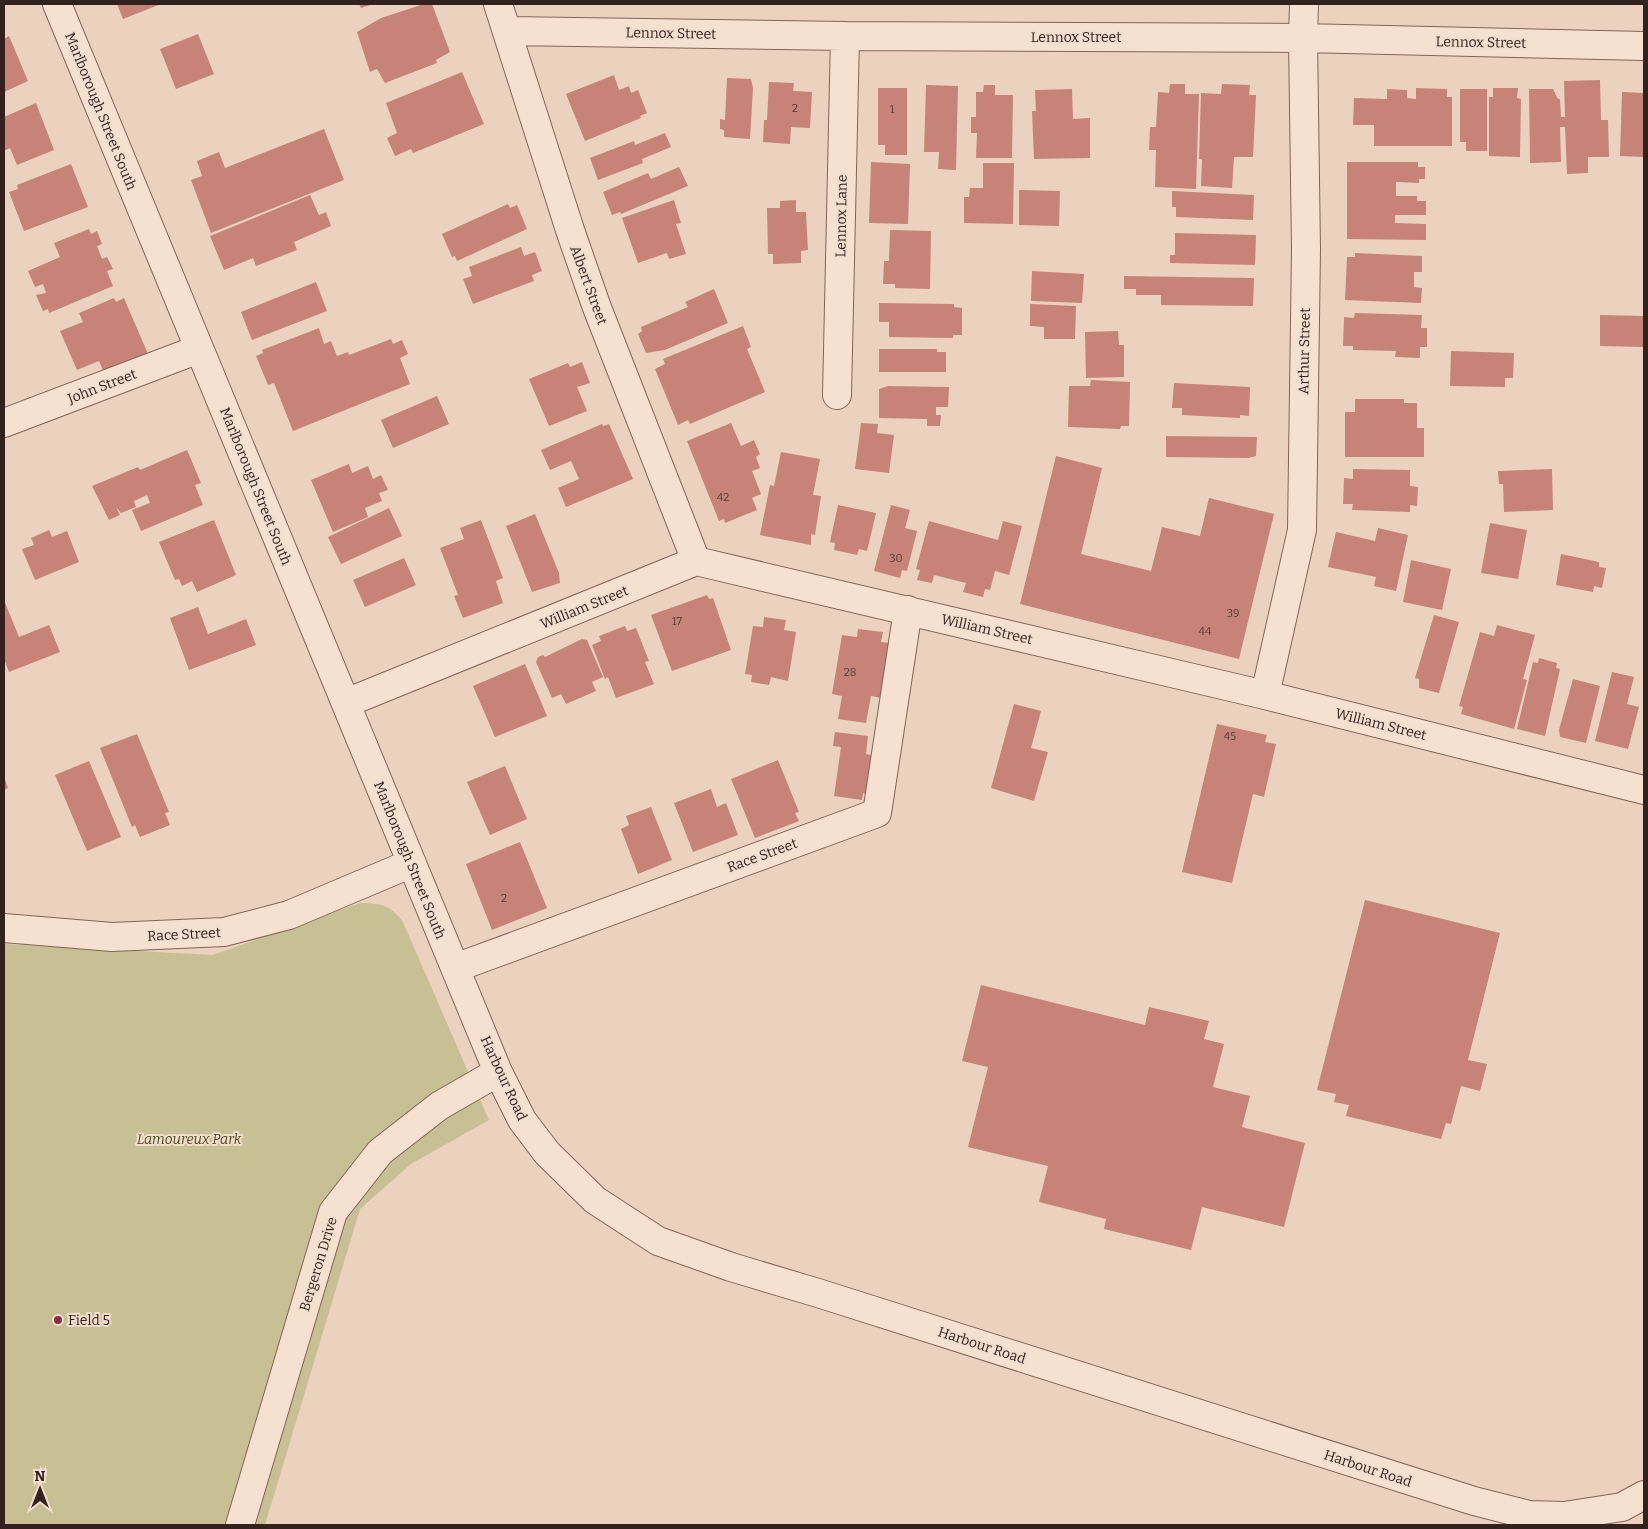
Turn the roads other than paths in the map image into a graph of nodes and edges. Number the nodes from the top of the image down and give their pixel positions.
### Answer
1 (57, 4) edge
2 (498, 4) edge
3 (1304, 4) edge
4 (507, 31) junction
5 (845, 36) junction
6 (1303, 38) junction
7 (1644, 46) edge
8 (199, 349) junction
9 (837, 395) dead end
10 (4, 423) edge
11 (696, 561) junction
12 (908, 610) junction
13 (1265, 694) junction
14 (346, 703) junction
15 (1644, 790) edge
16 (412, 863) junction
17 (4, 928) edge
18 (455, 968) junction
19 (498, 1072) junction
20 (1644, 1495) edge
21 (240, 1525) edge

1 - 8 street, Marlborough Street South
2 - 4 street, Albert Street
3 - 6 street, Arthur Street
4 - 5 street, Lennox Street
4 - 11 street, Albert Street
5 - 6 street, Lennox Street
5 - 9 street, Lennox Lane
6 - 7 street, Lennox Street
6 - 13 street, Arthur Street
8 - 10 street, John Street
8 - 14 street, Marlborough Street South
11 - 12 street, William Street
11 - 14 street, William Street
12 - 13 street, William Street
12 - 18 street, Race Street
13 - 15 street, William Street
14 - 16 street, Marlborough Street South
16 - 17 street, Race Street
16 - 18 street, Marlborough Street South
18 - 19 street, Harbour Road
19 - 20 street, Harbour Road
19 - 21 street, Bergeron Drive

